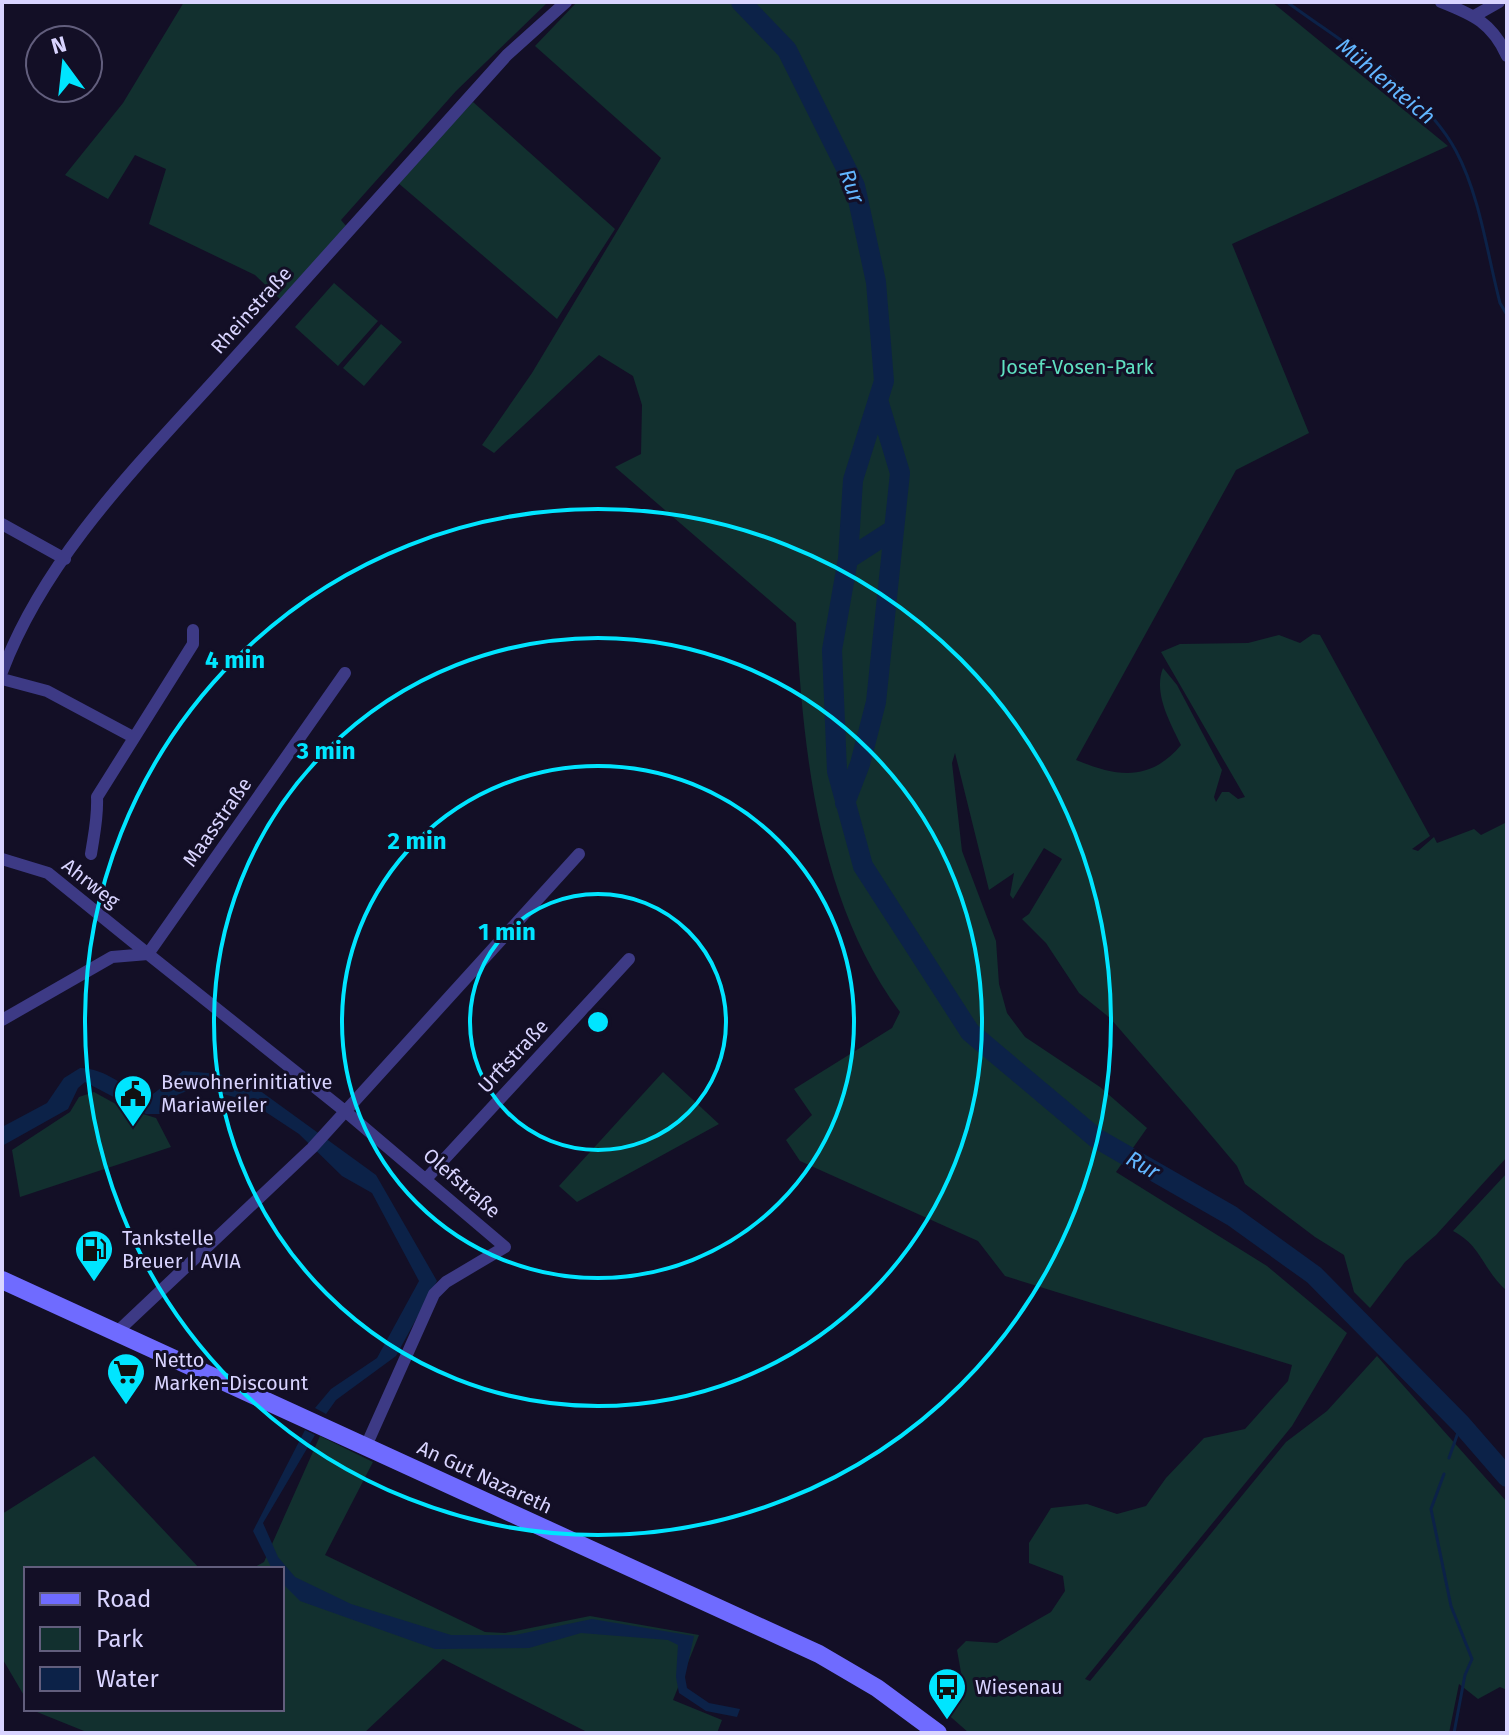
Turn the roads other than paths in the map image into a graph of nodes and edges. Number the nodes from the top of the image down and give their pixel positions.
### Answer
1 (566, 2) edge
2 (1441, 2) edge
3 (1499, 2) edge
4 (1476, 10) edge
5 (1507, 56) edge
6 (2, 524) edge
7 (65, 559) junction
8 (193, 630) dead end
9 (2, 672) edge
10 (345, 673) dead end
11 (2, 679) edge
12 (133, 737) junction
13 (91, 854) dead end
14 (579, 854) dead end
15 (2, 859) edge
16 (148, 954) junction
17 (629, 959) dead end
18 (2, 1020) edge
19 (346, 1112) junction
20 (426, 1179) junction
21 (2, 1280) edge
22 (117, 1332) junction
23 (366, 1446) junction
24 (938, 1733) edge

1 - 7 street, Rheinstraße
2 - 4 street
3 - 4 street
4 - 5 street
6 - 7 street
7 - 9 street, Rheinstraße
8 - 12 street
10 - 16 street, Maasstraße
11 - 12 street
12 - 13 street
14 - 19 street
15 - 16 street, Ahrweg
16 - 18 street
16 - 19 street, Olefstraße
17 - 20 street, Urftstraße
19 - 20 street, Olefstraße
19 - 22 street
20 - 23 street, Olefstraße
21 - 22 main road, An Gut Nazareth
22 - 23 main road, An Gut Nazareth
23 - 24 main road, An Gut Nazareth

